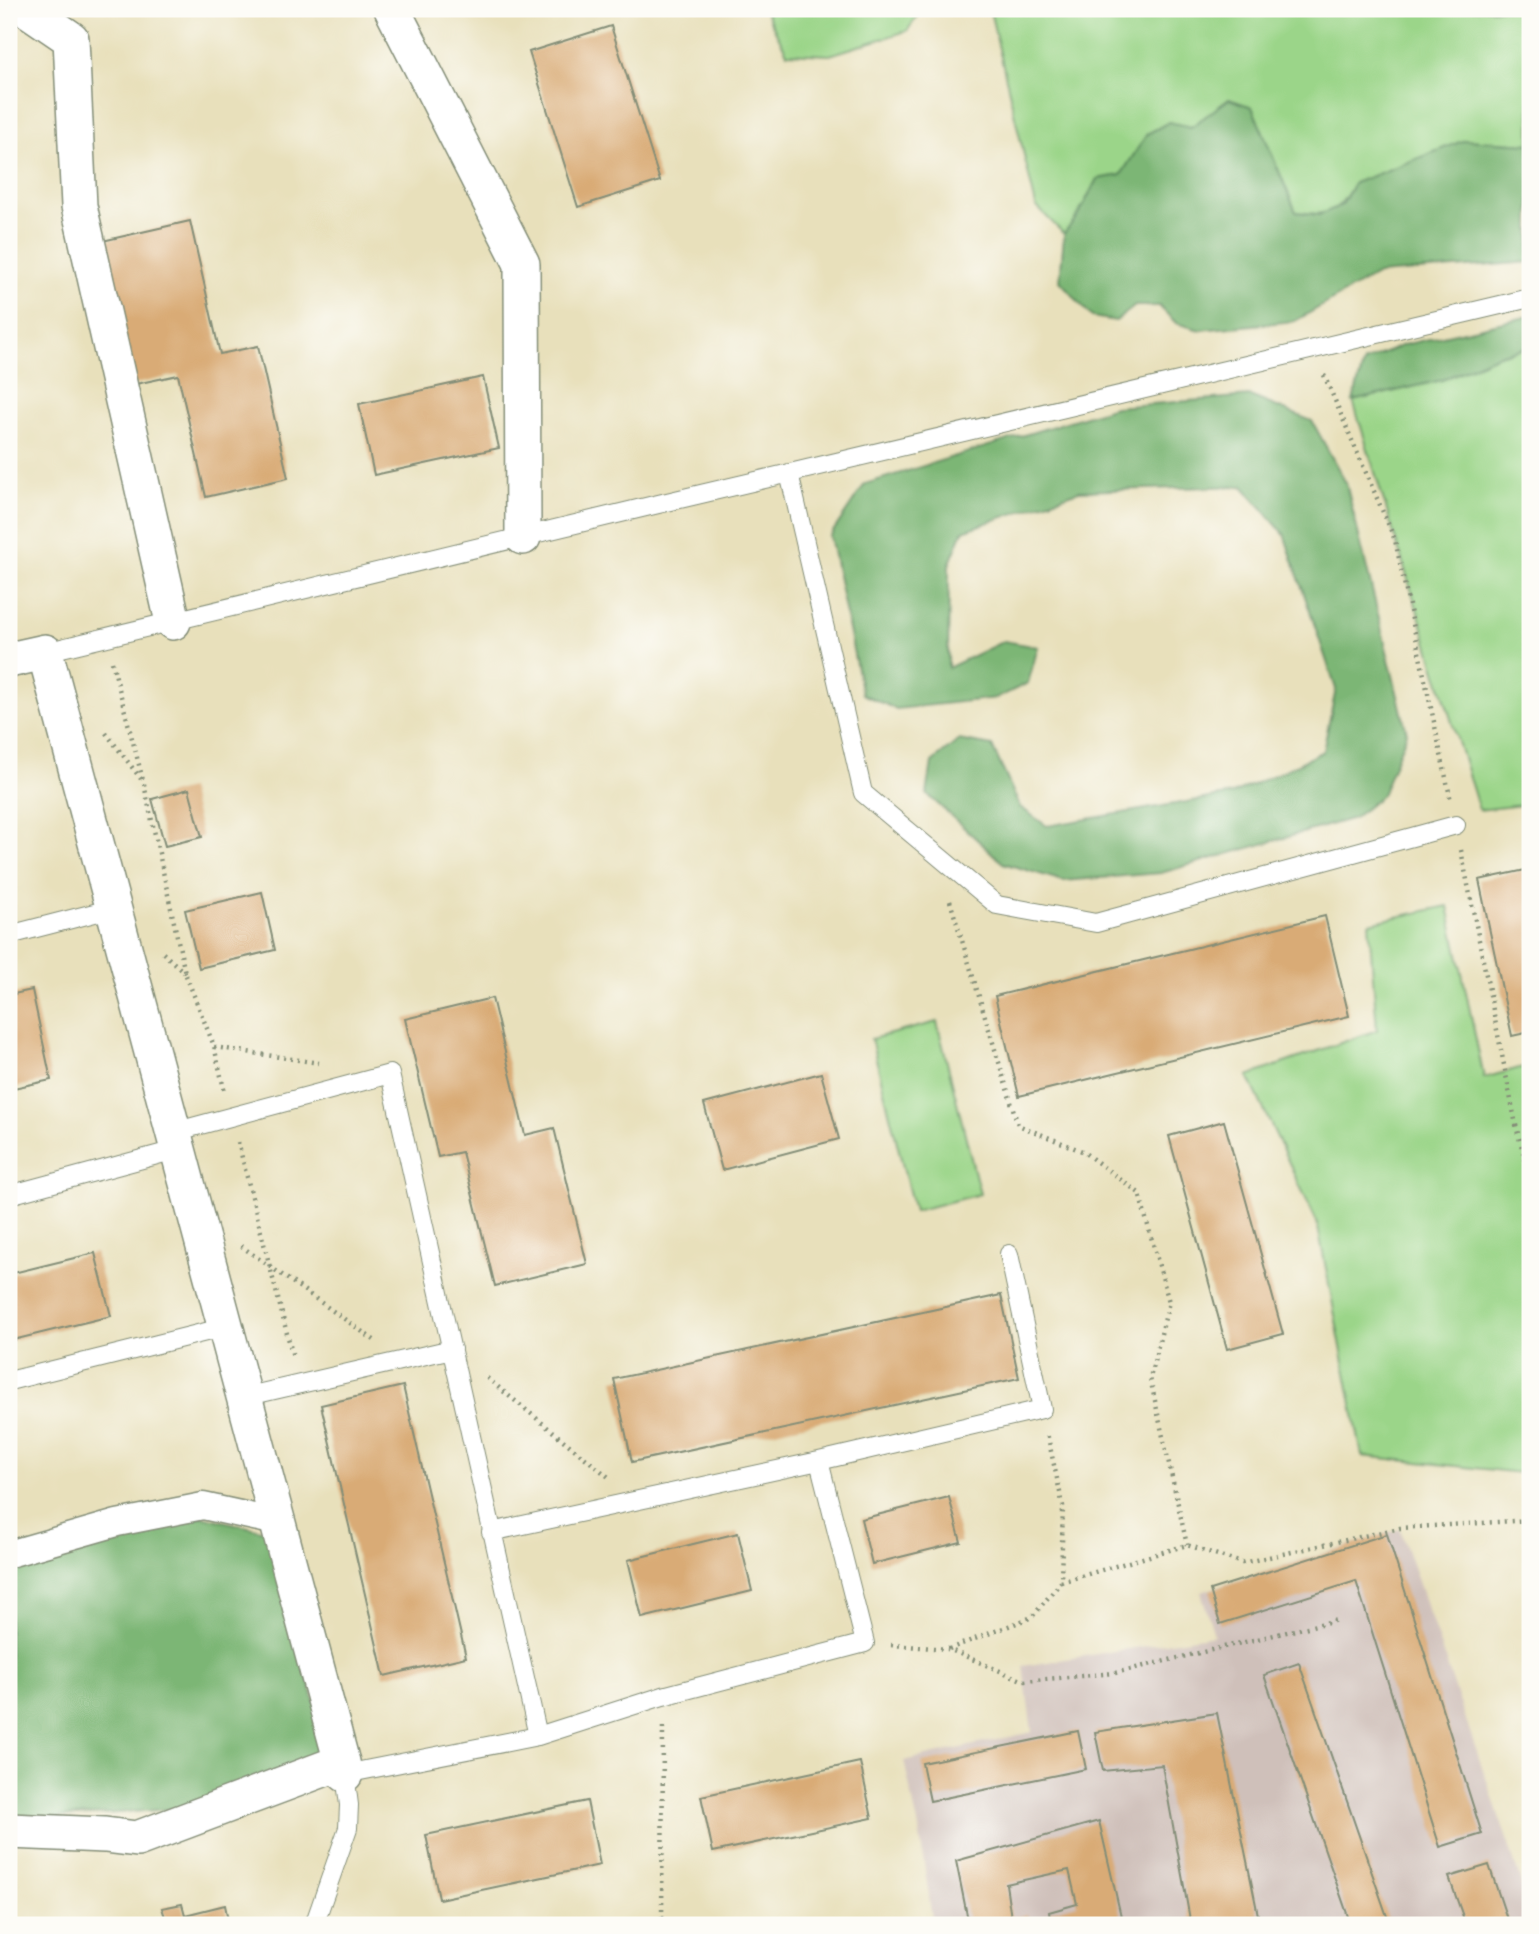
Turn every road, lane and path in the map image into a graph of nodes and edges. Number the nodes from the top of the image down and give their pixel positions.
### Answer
1 (27, 9) edge
2 (392, 9) edge
3 (1530, 298) edge
4 (1312, 349) junction
5 (789, 473) junction
6 (523, 537) junction
7 (173, 622) junction
8 (106, 638) junction
9 (45, 652) junction
10 (9, 660) edge
11 (1456, 825) junction
12 (935, 854) junction
13 (114, 908) junction
14 (9, 935) edge
15 (154, 945) dead end
16 (185, 973) junction
17 (214, 1046) junction
18 (322, 1063) dead end
19 (232, 1117) junction
20 (176, 1141) junction
21 (1530, 1177) edge
22 (9, 1195) edge
23 (195, 1213) junction
24 (1009, 1254) dead end
25 (271, 1268) junction
26 (226, 1327) junction
27 (452, 1349) junction
28 (403, 1360) junction
29 (9, 1381) edge
30 (300, 1384) junction
31 (244, 1396) junction
32 (1042, 1409) junction
33 (819, 1461) junction
34 (637, 1501) junction
35 (1530, 1520) edge
36 (278, 1522) junction
37 (491, 1532) junction
38 (1187, 1545) junction
39 (9, 1553) edge
40 (1061, 1582) junction
41 (1337, 1620) dead end
42 (866, 1643) junction
43 (948, 1649) junction
44 (663, 1696) junction
45 (538, 1736) junction
46 (344, 1768) junction
47 (9, 1832) edge
48 (314, 1925) edge
49 (662, 1925) edge

1 - 7 street
2 - 6 street
3 - 4 lane
4 - 5 lane
4 - 11 path
5 - 6 lane
5 - 12 lane
6 - 7 lane
7 - 8 lane
8 - 9 lane
8 - 16 path
9 - 10 street
9 - 13 street
11 - 12 lane
11 - 21 path
12 - 38 path
13 - 14 lane
13 - 20 street
15 - 16 path
16 - 17 path
17 - 18 path
17 - 19 path
19 - 20 lane
19 - 25 path
19 - 27 lane
20 - 22 lane
20 - 23 street
23 - 25 path
23 - 26 street
24 - 32 lane
25 - 28 path
25 - 30 path
26 - 29 lane
26 - 31 street
27 - 28 lane
27 - 34 path
27 - 37 lane
28 - 30 lane
30 - 31 lane
31 - 36 street
32 - 33 lane
32 - 40 path
33 - 34 lane
33 - 42 lane
34 - 37 lane
35 - 38 path
36 - 39 street
36 - 46 street
37 - 45 lane
38 - 40 path
40 - 43 path
41 - 43 path
42 - 43 path
42 - 44 lane
44 - 45 lane
44 - 49 path
45 - 46 lane
46 - 47 street
46 - 48 lane

